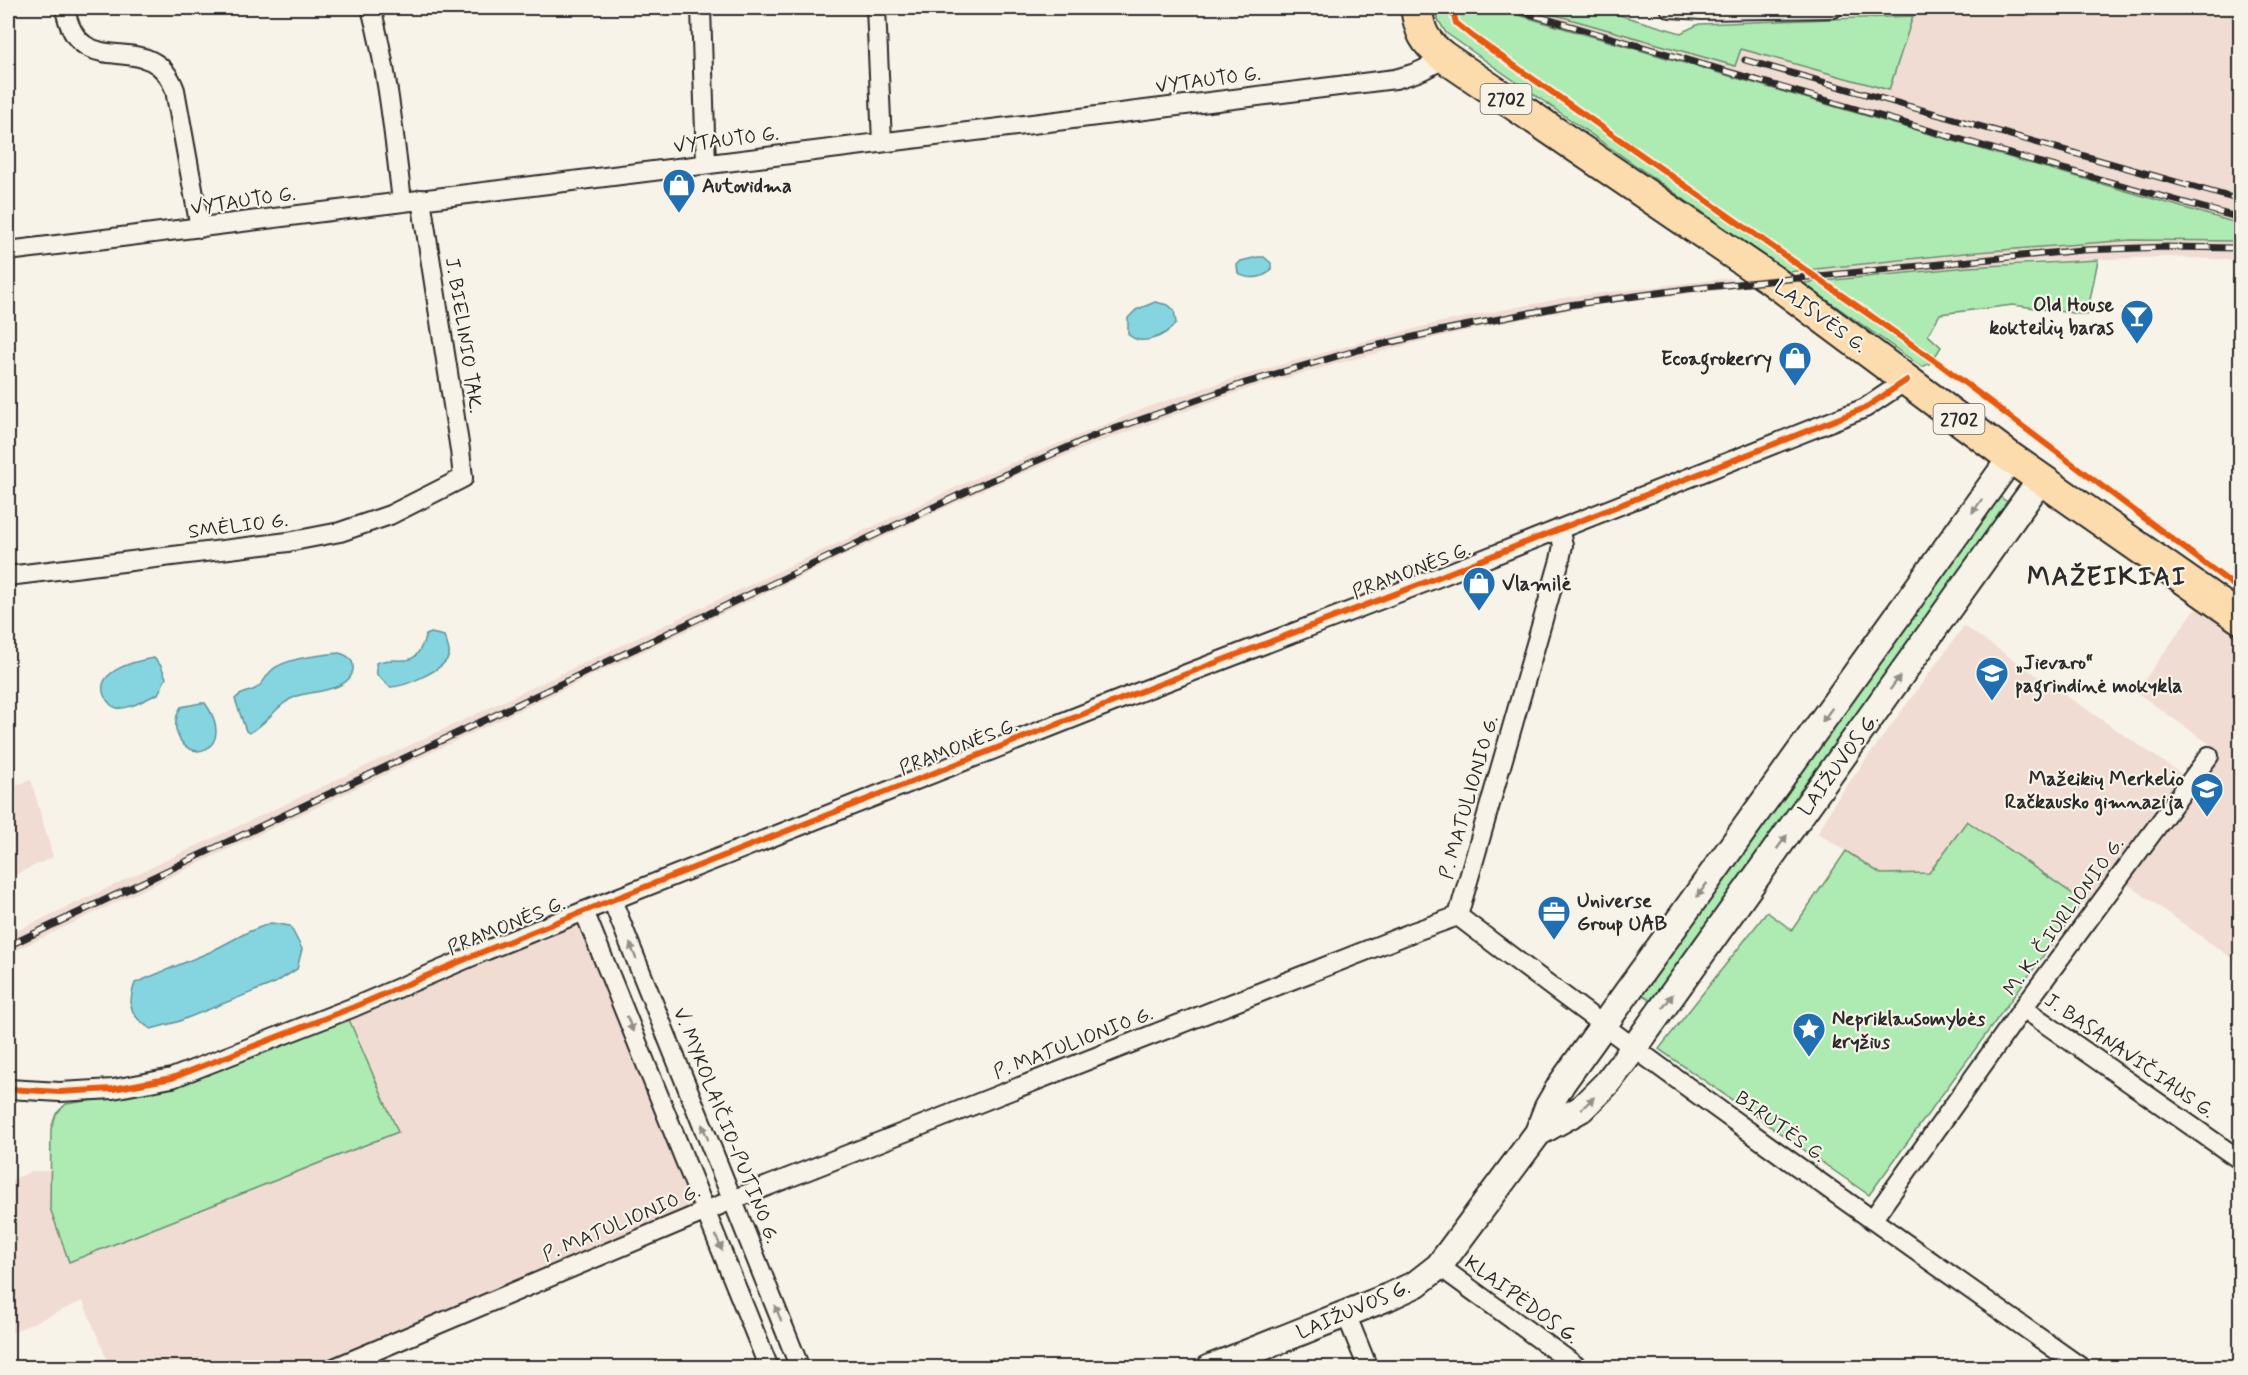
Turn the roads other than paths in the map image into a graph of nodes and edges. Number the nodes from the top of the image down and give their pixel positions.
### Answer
1 (65, 8) edge
2 (371, 8) edge
3 (701, 8) edge
4 (876, 8) edge
5 (1416, 8) edge
6 (1670, 8) edge
7 (1833, 8) edge
8 (1444, 57) junction
9 (882, 142) junction
10 (706, 164) junction
11 (421, 199) junction
12 (402, 201) junction
13 (200, 228) junction
14 (8, 251) edge
15 (1907, 380) junction
16 (2011, 458) junction
17 (463, 478) joint
18 (2041, 479) junction
19 (1559, 529) junction
20 (8, 576) edge
21 (2241, 618) edge
22 (2209, 756) dead end
23 (612, 900) junction
24 (584, 911) junction
25 (1458, 916) junction
26 (2023, 1008) junction
27 (1604, 1026) junction
28 (1634, 1048) junction
29 (8, 1089) edge
30 (1538, 1133) junction
31 (2241, 1160) edge
32 (732, 1200) junction
33 (705, 1211) junction
34 (1872, 1220) junction
35 (1439, 1266) junction
36 (1346, 1314) junction
37 (334, 1368) edge
38 (769, 1368) edge
39 (800, 1368) edge
40 (1210, 1368) edge
41 (1368, 1368) edge
42 (1579, 1368) edge
43 (2082, 1368) edge

1 - 13 street
2 - 12 street
3 - 10 street
4 - 9 street
5 - 8 main road, LAISVĖS G. / 2702
6 - 7 street
8 - 9 street, VYTAUTO G.
8 - 15 main road, LAISVĖS G. / 2702
9 - 10 street, VYTAUTO G.
10 - 11 street, VYTAUTO G.
11 - 12 street, VYTAUTO G.
11 - 17 street, J. BIELINIO TAK.
12 - 13 street, VYTAUTO G.
13 - 14 street, VYTAUTO G.
15 - 16 main road, LAISVĖS G. / 2702
15 - 19 street, PRAMONĖS G.
16 - 18 main road, LAISVĖS G. / 2702
16 -> 27 main road, LAIŽUVOS G.
17 - 20 street, SMĖLIO G.
18 - 21 main road, LAISVĖS G.
28 -> 18 main road, LAIŽUVOS G.
19 - 23 street, PRAMONĖS G.
19 - 25 street, P. MATULIONIO G.
22 - 26 street, M. K. ČIURLIONIO G.
23 - 24 street, PRAMONĖS G.
32 -> 23 street, V. MYKOLAIČIO-PUTINO G.
24 - 29 street, PRAMONĖS G.
24 -> 33 street
25 - 27 street, BIRUTĖS G.
25 - 32 street, P. MATULIONIO G.
26 - 31 street, J. BASANAVIČIAUS G.
26 - 34 street, M. K. ČIURLIONIO G.
27 - 28 street, BIRUTĖS G.
27 - 30 main road, LAIŽUVOS G.
30 -> 28 main road, LAIŽUVOS G.
28 - 34 street, BIRUTĖS G.
30 - 35 main road, LAIŽUVOS G.
32 - 33 street, P. MATULIONIO G.
39 -> 32 street, V. MYKOLAIČIO-PUTINO G.
33 - 37 street, P. MATULIONIO G.
33 -> 38 street
34 - 43 street, BIRUTĖS G.
35 - 36 main road, LAIŽUVOS G.
35 - 42 street, KLAIPĖDOS G.
36 - 40 main road, LAIŽUVOS G.
36 - 41 street

